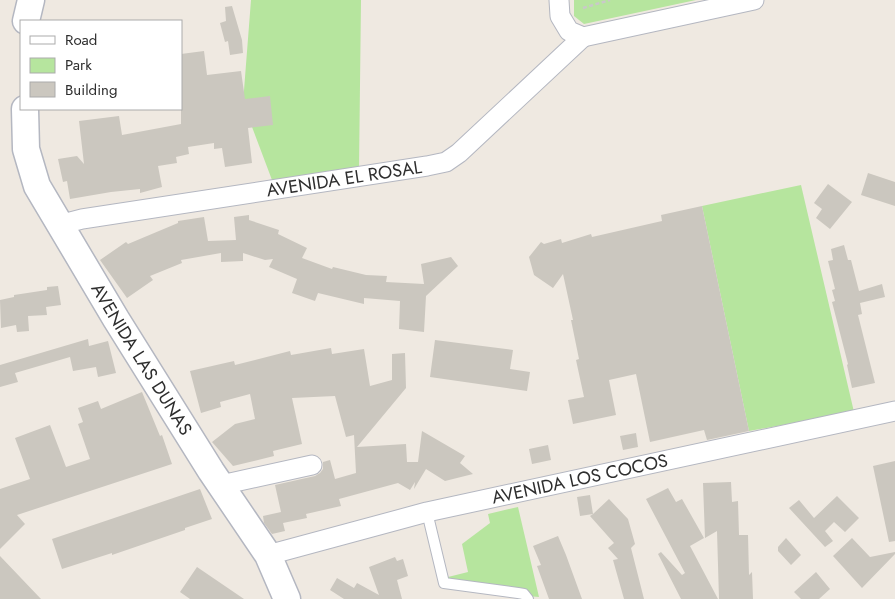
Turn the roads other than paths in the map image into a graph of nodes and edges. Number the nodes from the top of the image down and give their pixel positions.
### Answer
1 (31, 0) edge
2 (558, 0) edge
3 (754, 0) edge
4 (26, 20) edge
5 (583, 37) junction
6 (25, 110) edge
7 (59, 225) junction
8 (895, 411) edge
9 (312, 465) dead end
10 (221, 485) junction
11 (427, 512) junction
12 (268, 555) junction
13 (287, 599) edge
14 (528, 599) edge

1 - 4 street
2 - 5 street
3 - 5 street
5 - 7 street, AVENIDA EL ROSAL
6 - 7 street, AVENIDA LAS DUNAS
7 - 10 street, AVENIDA LAS DUNAS
8 - 11 street, AVENIDA LOS COCOS
9 - 10 street
10 - 12 street, AVENIDA LAS DUNAS
11 - 12 street, AVENIDA LOS COCOS
11 - 14 lane
12 - 13 street, AVENIDA LAS DUNAS

